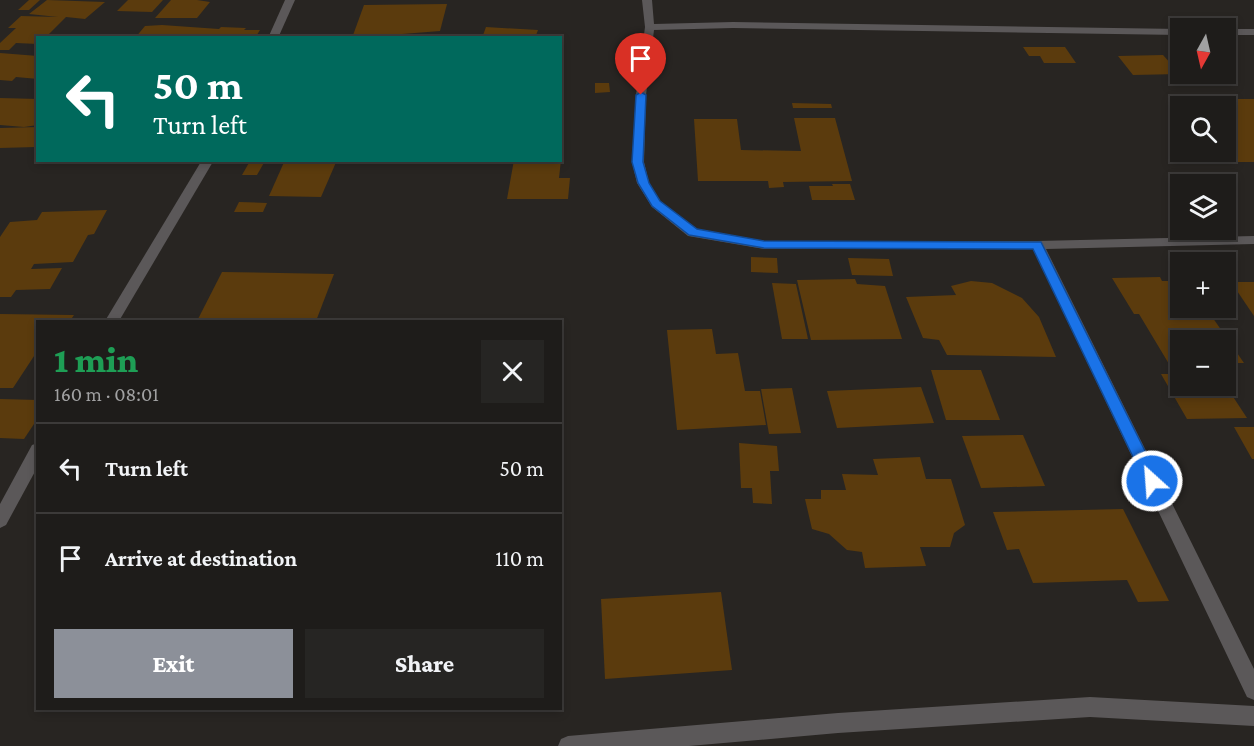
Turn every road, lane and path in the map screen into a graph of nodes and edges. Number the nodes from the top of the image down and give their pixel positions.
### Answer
1 (290, 0) edge
2 (646, 0) edge
3 (650, 27) junction
4 (1170, 32) edge
5 (1236, 32) edge
6 (1254, 32) edge
7 (274, 36) edge
8 (207, 162) edge
9 (1254, 240) edge
10 (1037, 245) junction
11 (113, 320) edge
12 (36, 454) edge
13 (0, 520) edge
14 (1254, 690) edge
15 (1254, 716) edge
16 (568, 746) edge

1 - 7 street
2 - 3 street
3 - 4 street
3 - 10 street
5 - 6 street
8 - 11 street
9 - 10 street
10 - 14 street
12 - 13 street
15 - 16 street

